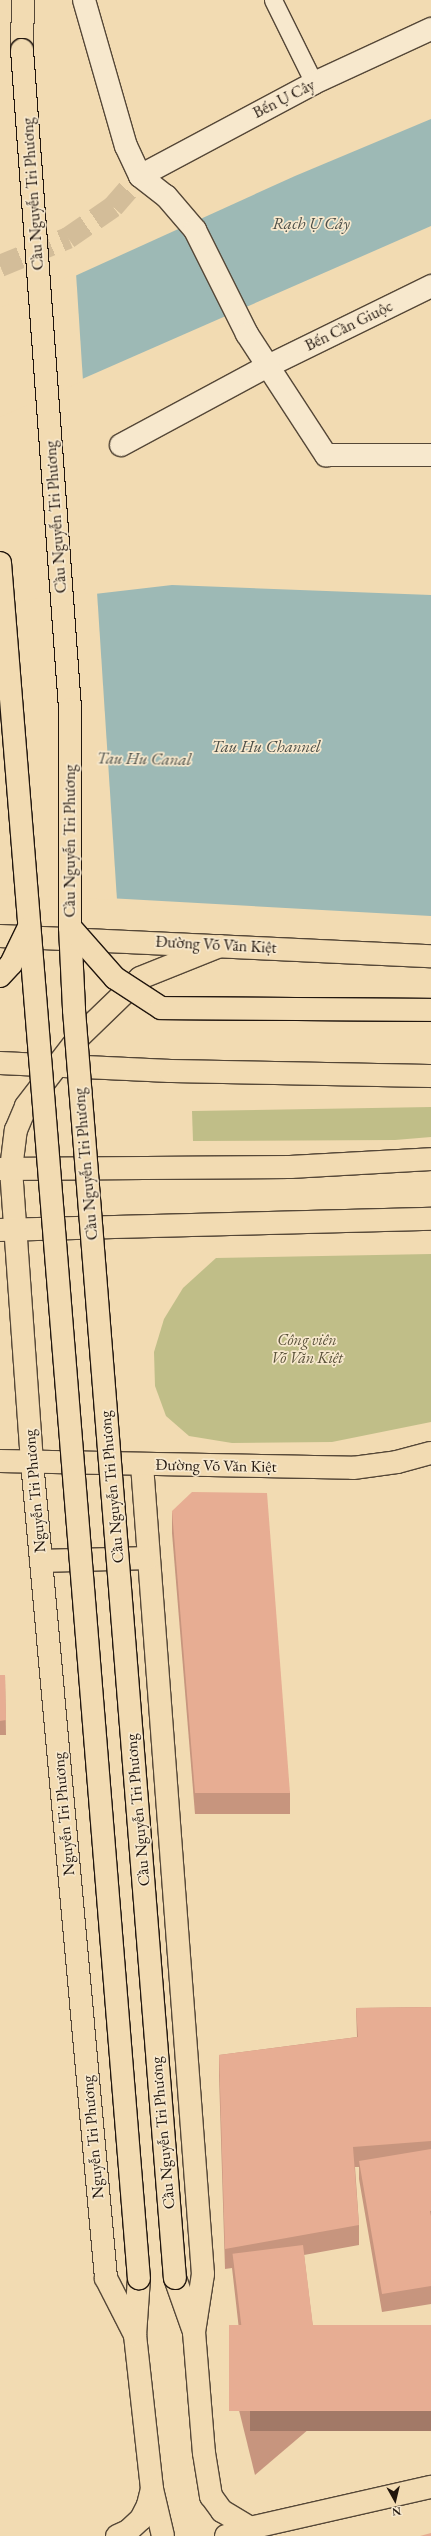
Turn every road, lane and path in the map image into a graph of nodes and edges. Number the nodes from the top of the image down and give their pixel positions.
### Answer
1 (23, 0) edge
2 (84, 0) edge
3 (273, 0) edge
4 (431, 29) edge
5 (314, 83) junction
6 (140, 176) junction
7 (431, 286) edge
8 (268, 366) junction
9 (121, 445) dead end
10 (431, 455) edge
11 (0, 563) edge
12 (70, 927) junction
13 (28, 929) junction
14 (0, 936) edge
15 (220, 946) junction
16 (431, 956) edge
17 (0, 976) edge
18 (431, 1010) edge
19 (0, 1063) edge
20 (55, 1065) junction
21 (431, 1076) edge
22 (431, 1159) edge
23 (6, 1169) edge
24 (431, 1219) edge
25 (7, 1230) edge
26 (431, 1453) edge
27 (0, 1461) edge
28 (32, 1462) junction
29 (142, 1465) junction
30 (148, 1558) junction
31 (41, 1561) junction
32 (194, 2332) junction
33 (135, 2335) junction
34 (431, 2488) edge
35 (152, 2490) junction
36 (250, 2528) junction
37 (117, 2536) edge
38 (163, 2536) edge
39 (226, 2536) edge

1 - 12 main road, Cầu Nguyễn Tri Phương, bridge
2 - 6 street
3 - 5 lane
4 - 5 street, Bến Ụ Cây
5 - 6 street, Bến Ụ Cây
6 - 8 street
7 - 8 street, Bến Cần Giuộc
8 - 9 street, Bến Cần Giuộc
8 - 10 street
11 - 13 main road, bridge
12 - 18 main road, bridge
12 - 32 main road, Cầu Nguyễn Tri Phương, bridge
13 - 17 main road, bridge
13 - 33 main road, bridge
14 - 15 main road, Đường Võ Văn Kiệt
15 - 16 main road, Đường Võ Văn Kiệt
15 - 20 main road, Nguyễn Tri Phương
19 - 20 main road
20 - 21 main road
20 - 23 main road, Nguyễn Tri Phương
22 - 23 main road
23 - 25 main road, Nguyễn Tri Phương
24 - 25 main road
25 - 28 main road, Nguyễn Tri Phương
26 - 29 main road, Đường Võ Văn Kiệt
27 - 28 main road, Đường Võ Văn Kiệt
28 - 29 main road, Đường Võ Văn Kiệt
28 - 31 main road, Nguyễn Tri Phương
29 - 30 main road
30 - 31 main road
30 - 32 main road
31 - 33 main road, Nguyễn Tri Phương
32 - 36 main road
33 - 35 main road
34 - 36 main road
35 - 37 main road
35 - 38 main road
36 - 39 main road

